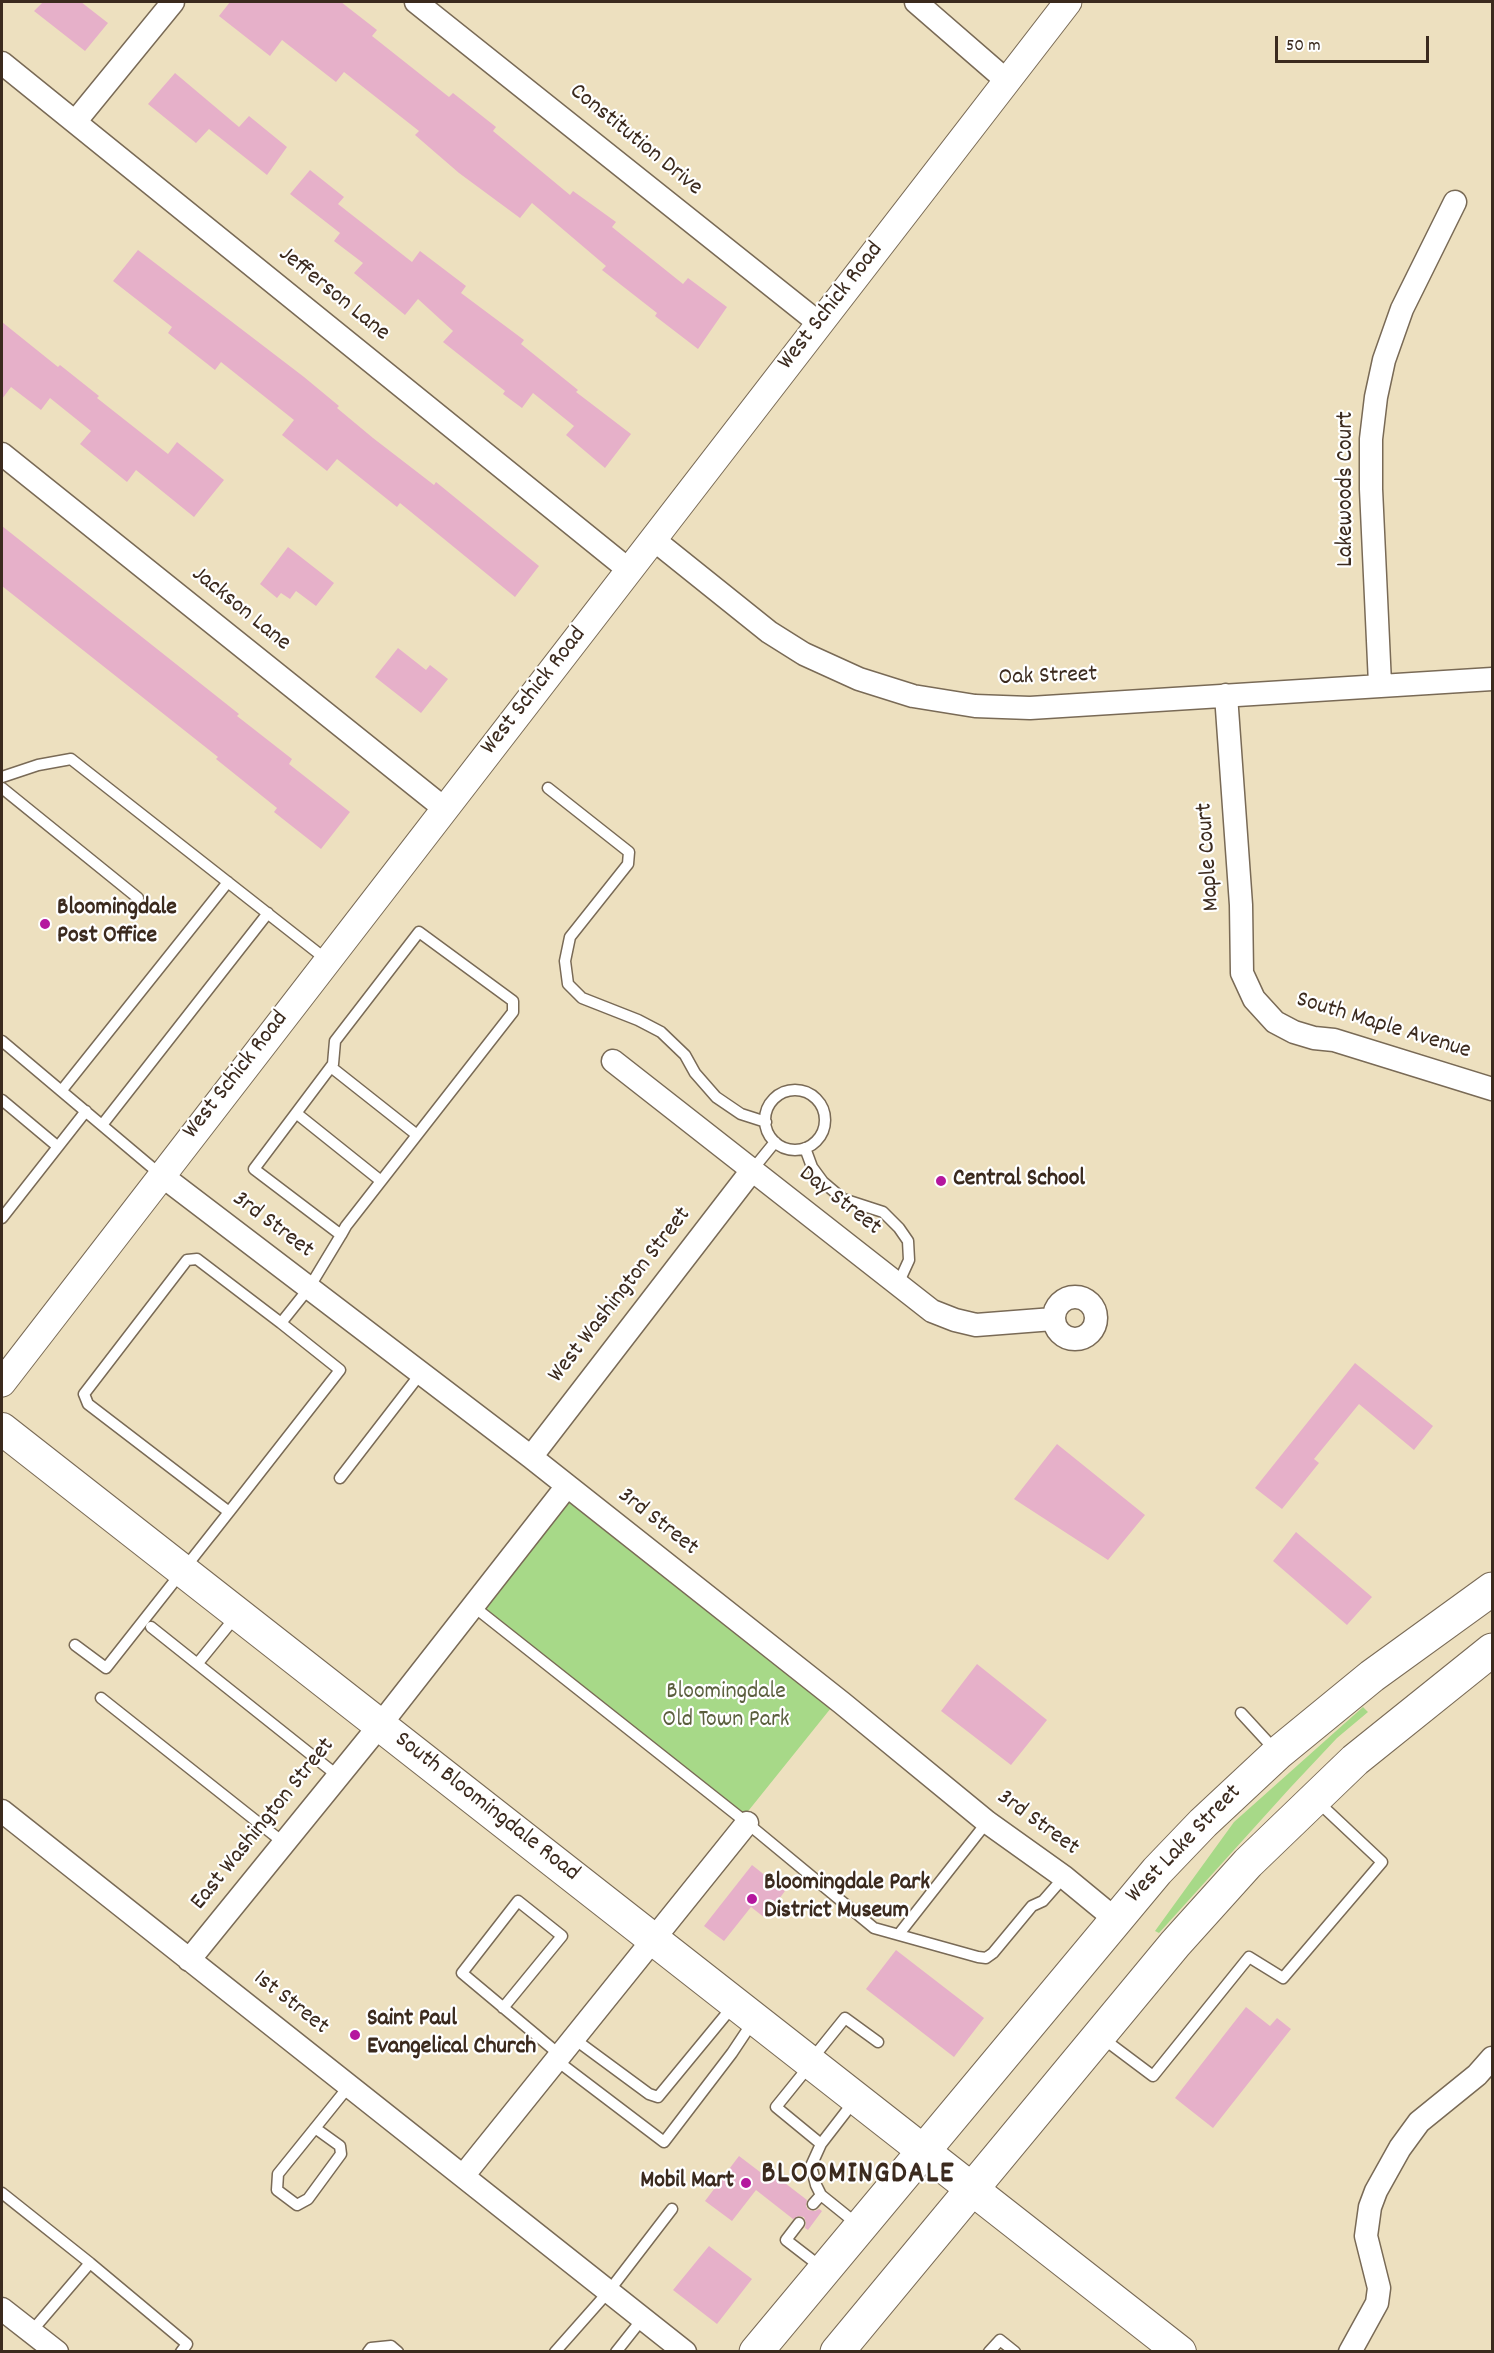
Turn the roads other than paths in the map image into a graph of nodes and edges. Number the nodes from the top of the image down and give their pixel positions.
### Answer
1 (173, 2) edge
2 (416, 2) edge
3 (916, 2) edge
4 (1068, 2) edge
5 (2, 63) edge
6 (1007, 81) junction
7 (75, 122) junction
8 (1455, 202) dead end
9 (820, 324) junction
10 (2, 454) edge
11 (653, 539) junction
12 (629, 570) junction
13 (1492, 679) edge
14 (1380, 684) junction
15 (1226, 695) junction
16 (2, 777) edge
17 (2, 788) edge
18 (548, 788) dead end
19 (445, 808) junction
20 (228, 882) junction
21 (138, 898) dead end
22 (268, 913) junction
23 (328, 960) junction
24 (1262, 1009) joint
25 (2, 1041) edge
26 (614, 1061) dead end
27 (331, 1067) junction
28 (1492, 1089) edge
29 (62, 1090) junction
30 (2, 1100) edge
31 (86, 1111) junction
32 (296, 1113) junction
33 (766, 1122) junction
34 (102, 1125) junction
35 (417, 1135) junction
36 (775, 1142) junction
37 (57, 1146) junction
38 (805, 1148) junction
39 (753, 1169) junction
40 (161, 1175) junction
41 (381, 1181) junction
42 (2, 1218) edge
43 (341, 1234) junction
44 (898, 1284) junction
45 (309, 1288) junction
46 (1053, 1319) dead end
47 (281, 1323) junction
48 (421, 1373) junction
49 (2, 1383) edge
50 (2, 1429) edge
51 (531, 1457) junction
52 (340, 1478) dead end
53 (567, 1486) junction
54 (229, 1512) junction
55 (184, 1571) junction
56 (1492, 1589) edge
57 (473, 1606) junction
58 (238, 1613) junction
59 (151, 1627) dead end
60 (75, 1645) dead end
61 (1492, 1650) edge
62 (198, 1664) junction
63 (100, 1698) dead end
64 (1241, 1713) dead end
65 (380, 1725) junction
66 (1278, 1753) junction
67 (338, 1776) junction
68 (1315, 1798) junction
69 (2, 1811) edge
70 (747, 1822) junction
71 (987, 1822) junction
72 (285, 1843) junction
73 (1064, 1877) junction
74 (1115, 1919) junction
75 (899, 1934) junction
76 (653, 1939) junction
77 (189, 1960) junction
78 (503, 2008) junction
79 (745, 2011) junction
80 (1099, 2035) junction
81 (878, 2042) dead end
82 (563, 2051) junction
83 (1492, 2058) edge
84 (811, 2062) junction
85 (349, 2086) junction
86 (857, 2098) junction
87 (315, 2128) junction
88 (821, 2144) junction
89 (925, 2150) junction
90 (463, 2176) junction
91 (971, 2188) junction
92 (2, 2193) edge
93 (821, 2195) junction
94 (813, 2204) dead end
95 (672, 2209) dead end
96 (799, 2223) dead end
97 (860, 2227) junction
98 (90, 2263) junction
99 (825, 2269) junction
100 (609, 2291) junction
101 (2, 2309) edge
102 (643, 2318) junction
103 (31, 2332) junction
104 (188, 2349) edge
105 (616, 2351) edge
106 (57, 2352) edge
107 (368, 2352) edge
108 (398, 2352) edge
109 (555, 2352) edge
110 (685, 2352) edge
111 (756, 2352) edge
112 (837, 2352) edge
113 (990, 2352) edge
114 (1015, 2352) edge
115 (1180, 2352) edge
116 (1350, 2352) edge

1 - 7 street
2 - 9 street, Constitution Drive
3 - 6 street
4 - 6 street, West Schick Road
5 - 7 street, Jefferson Lane
6 - 9 street, West Schick Road
7 - 12 street, Jefferson Lane
8 - 14 street, Lakewoods Court
9 - 11 street, West Schick Road
10 - 19 street, Jackson Lane
11 - 12 street, West Schick Road
11 - 15 street, Oak Street
12 - 19 street, West Schick Road
13 - 14 street, Oak Street
14 - 15 street, Oak Street
15 - 24 street, Maple Court
16 - 20 lane
17 - 21 lane
18 - 33 lane
19 - 23 street, West Schick Road
20 - 22 lane
20 - 29 lane
22 - 23 lane
22 - 34 lane
23 - 40 street, West Schick Road
24 - 28 street, South Maple Avenue
25 - 29 lane
26 - 39 street, Day Street
27 - 32 lane
27 - 35 lane
27 - 35 lane
29 - 31 lane
30 - 37 lane
31 - 34 lane
31 - 37 lane
32 - 41 lane
32 - 43 lane
33 - 36 lane
33 - 38 lane
34 - 40 lane
35 - 41 lane
36 - 38 lane
36 - 39 lane
37 - 42 lane
38 - 44 lane
39 - 44 street, Day Street
39 - 51 street, West Washington Street
40 - 45 street, 3rd Street
40 - 49 street, West Schick Road
41 - 43 lane
43 - 45 lane
44 - 46 street, Day Street
45 - 47 lane
45 - 48 street, 3rd Street
47 - 54 lane
47 - 54 lane
48 - 51 street, 3rd Street
48 - 52 lane
50 - 55 main road, South Bloomingdale Road
51 - 53 street, 3rd Street
53 - 57 street
53 - 71 street, 3rd Street
54 - 55 lane
55 - 58 main road, South Bloomingdale Road
55 - 60 lane
56 - 66 main road, West Lake Street
57 - 65 street
57 - 70 lane
58 - 62 lane
58 - 65 main road, South Bloomingdale Road
59 - 62 lane
61 - 68 main road
62 - 67 lane
63 - 72 lane
64 - 66 lane
65 - 67 street, East Washington Street
65 - 76 main road, South Bloomingdale Road
66 - 74 main road, West Lake Street
67 - 72 street, East Washington Street
68 - 80 main road
68 - 80 lane
69 - 77 street, 1st Street
70 - 75 lane
70 - 76 street
71 - 73 street, 3rd Street
71 - 75 lane
72 - 77 street, East Washington Street
73 - 74 street, 3rd Street
73 - 75 lane
74 - 89 main road, West Lake Street
76 - 79 main road, South Bloomingdale Road
76 - 82 street
77 - 85 street, 1st Street
78 - 78 lane
78 - 82 lane
79 - 82 lane
79 - 82 lane
79 - 84 main road, South Bloomingdale Road
80 - 91 main road
81 - 84 lane
82 - 90 street
83 - 116 street
84 - 86 main road, South Bloomingdale Road
84 - 88 lane
85 - 87 lane
85 - 90 street, 1st Street
86 - 88 lane
86 - 89 main road, South Bloomingdale Road
87 - 87 lane
88 - 93 lane
89 - 91 main road, South Bloomingdale Road
89 - 97 main road, West Lake Street
90 - 100 street, 1st Street
91 - 112 main road
91 - 115 main road, South Bloomingdale Road
92 - 98 lane
93 - 94 lane
93 - 97 lane
95 - 100 lane
96 - 99 lane
97 - 99 main road, West Lake Street
98 - 103 lane
98 - 104 lane
99 - 111 main road, West Lake Street
100 - 102 street, 1st Street
100 - 109 lane
101 - 103 street
102 - 105 lane
102 - 110 street, 1st Street
103 - 106 street
107 - 108 lane
113 - 114 lane

